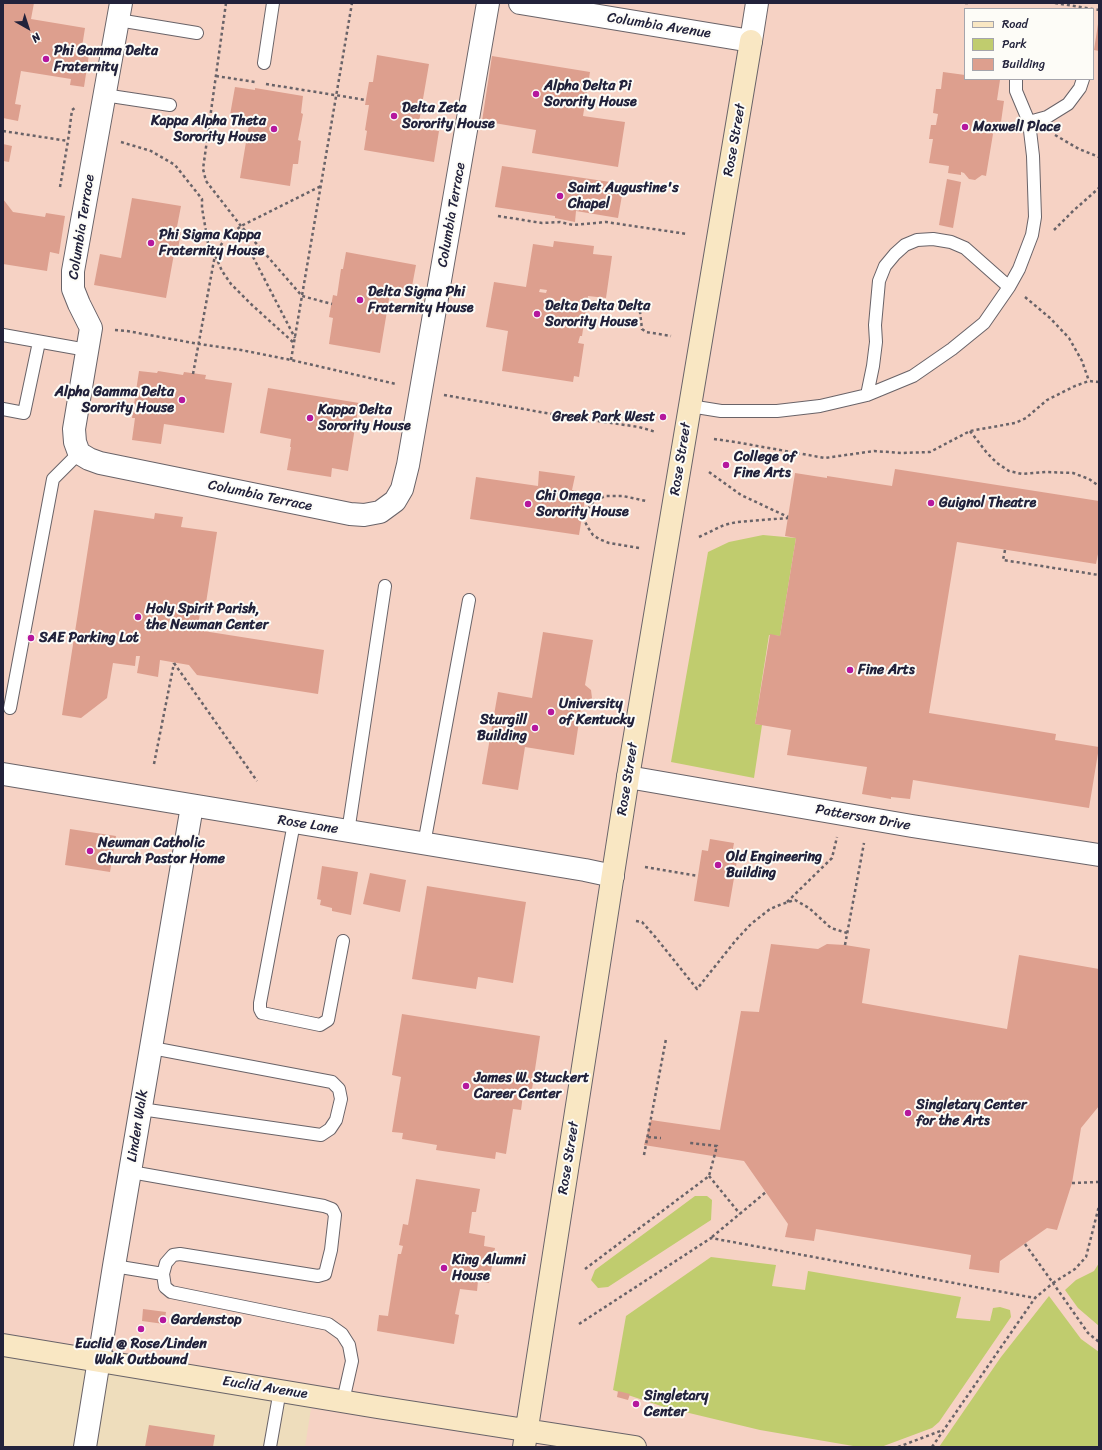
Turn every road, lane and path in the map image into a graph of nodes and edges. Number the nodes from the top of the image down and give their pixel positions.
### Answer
1 (226, 3) edge
2 (273, 3) edge
3 (352, 3) edge
4 (488, 3) edge
5 (520, 3) edge
6 (757, 3) edge
7 (965, 3) edge
8 (970, 3) edge
9 (1055, 3) edge
10 (1086, 8) edge
11 (119, 12) edge
12 (198, 34) dead end
13 (751, 41) junction
14 (264, 63) dead end
15 (216, 76) junction
16 (1016, 80) edge
17 (1083, 80) edge
18 (104, 95) junction
19 (337, 95) junction
20 (366, 100) dead end
21 (170, 105) dead end
22 (1029, 122) junction
23 (3, 131) edge
24 (1052, 133) dead end
25 (68, 141) dead end
26 (119, 141) dead end
27 (1099, 157) edge
28 (321, 186) junction
29 (498, 216) dead end
30 (241, 226) junction
31 (687, 234) dead end
32 (216, 255) junction
33 (1009, 287) junction
34 (302, 296) junction
35 (587, 301) dead end
36 (332, 304) dead end
37 (91, 328) junction
38 (3, 335) edge
39 (671, 336) dead end
40 (295, 339) junction
41 (38, 342) junction
42 (295, 343) junction
43 (199, 344) junction
44 (87, 350) junction
45 (291, 360) junction
46 (193, 374) dead end
47 (1089, 381) junction
48 (1099, 382) edge
49 (422, 390) junction
50 (867, 395) junction
51 (690, 406) junction
52 (3, 409) edge
53 (970, 431) junction
54 (656, 432) dead end
55 (714, 439) dead end
56 (79, 453) junction
57 (709, 472) dead end
58 (1099, 486) edge
59 (646, 501) dead end
60 (699, 537) dead end
61 (639, 548) dead end
62 (1004, 550) dead end
63 (1099, 575) edge
64 (385, 586) dead end
65 (469, 600) dead end
66 (10, 708) dead end
67 (154, 764) dead end
68 (3, 774) edge
69 (628, 777) junction
70 (257, 781) dead end
71 (192, 806) junction
72 (294, 823) junction
73 (348, 832) junction
74 (838, 835) dead end
75 (865, 838) dead end
76 (424, 844) junction
77 (1094, 854) edge
78 (646, 867) dead end
79 (613, 876) junction
80 (698, 876) dead end
81 (787, 902) junction
82 (636, 921) dead end
83 (847, 933) junction
84 (343, 941) dead end
85 (845, 945) dead end
86 (666, 1039) dead end
87 (152, 1048) junction
88 (141, 1109) junction
89 (648, 1137) junction
90 (661, 1138) dead end
91 (690, 1143) dead end
92 (644, 1155) dead end
93 (131, 1172) junction
94 (709, 1176) junction
95 (1099, 1182) edge
96 (1072, 1183) dead end
97 (766, 1192) dead end
98 (1099, 1206) edge
99 (740, 1214) junction
100 (712, 1238) junction
101 (1025, 1244) dead end
102 (114, 1266) junction
103 (585, 1269) dead end
104 (163, 1274) junction
105 (1053, 1283) junction
106 (1035, 1298) junction
107 (579, 1324) dead end
108 (1099, 1342) edge
109 (3, 1345) edge
110 (99, 1361) junction
111 (280, 1390) junction
112 (343, 1401) junction
113 (944, 1429) junction
114 (525, 1438) edge
115 (85, 1447) edge
116 (270, 1447) edge
117 (635, 1447) edge
118 (898, 1447) edge
119 (932, 1447) edge

1 - 15 path
2 - 14 lane
3 - 19 path
4 - 49 street, Columbia Terrace
5 - 13 street, Columbia Avenue
6 - 13 street
7 - 8 path
9 - 10 path
11 - 12 lane
11 - 18 street, Columbia Terrace
13 - 51 street, Rose Street
15 - 19 path
15 - 30 path
16 - 22 lane
17 - 22 lane
18 - 21 lane
18 - 37 street, Columbia Terrace
19 - 20 path
19 - 28 path
22 - 33 lane
23 - 25 path
24 - 27 path
26 - 32 path
28 - 30 path
28 - 34 path
29 - 31 path
30 - 32 path
30 - 34 path
30 - 40 path
32 - 42 path
32 - 43 path
33 - 47 path
33 - 50 lane
33 - 50 lane
34 - 36 path
34 - 40 path
35 - 39 path
37 - 43 path
37 - 44 street
38 - 41 lane
40 - 42 path
41 - 44 lane
41 - 52 lane
42 - 45 path
43 - 45 path
43 - 46 path
44 - 56 street
45 - 49 path
47 - 48 path
47 - 53 path
49 - 54 path
49 - 56 street, Columbia Terrace
50 - 51 lane
51 - 69 street, Rose Street
53 - 55 path
53 - 58 path
56 - 66 lane
57 - 60 path
59 - 61 path
62 - 63 path
64 - 73 lane
65 - 76 lane
67 - 70 path
68 - 71 street, Rose Lane
69 - 77 street, Patterson Drive
69 - 79 street, Rose Street
71 - 72 street, Rose Lane
71 - 87 street, Linden Walk
72 - 73 street, Rose Lane
72 - 84 lane
73 - 76 street, Rose Lane
74 - 81 path
75 - 83 path
76 - 79 street, Rose Lane
78 - 80 path
79 - 114 street, Rose Street
81 - 82 path
81 - 83 path
83 - 85 path
86 - 89 path
87 - 88 street, Linden Walk
87 - 88 lane
88 - 93 street, Linden Walk
89 - 90 path
89 - 92 path
91 - 94 path
93 - 102 street, Linden Walk
93 - 104 lane
94 - 99 path
94 - 103 path
95 - 96 path
97 - 99 path
98 - 105 path
99 - 100 path
100 - 106 path
100 - 107 path
101 - 105 path
102 - 104 lane
102 - 110 street, Linden Walk
104 - 112 lane
105 - 106 path
105 - 108 path
106 - 113 path
109 - 110 street, Euclid Avenue
110 - 111 street, Euclid Avenue
110 - 115 street, Linden Walk
111 - 112 street, Euclid Avenue
111 - 116 lane
112 - 114 street, Euclid Avenue
113 - 118 path
113 - 119 path
114 - 117 street, Euclid Avenue

